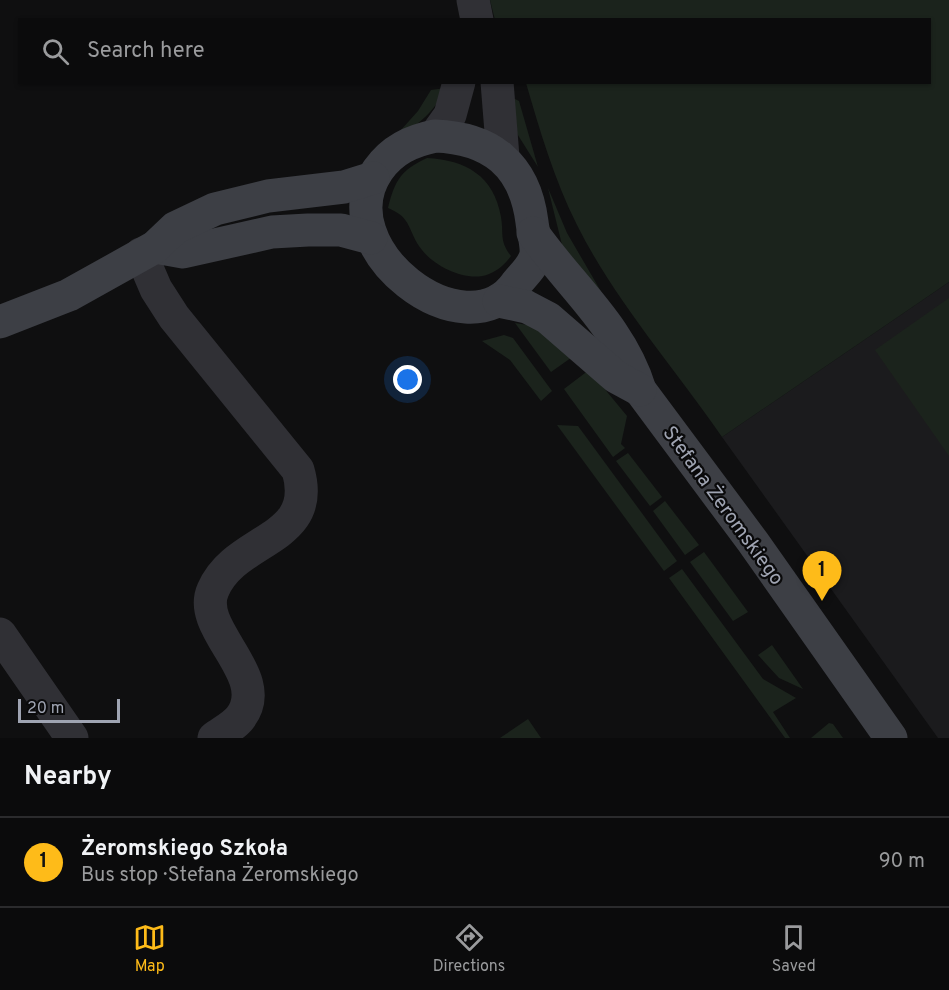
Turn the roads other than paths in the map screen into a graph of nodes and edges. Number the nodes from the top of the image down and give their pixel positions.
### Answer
1 (458, 84) edge
2 (496, 84) edge
3 (435, 136) junction
4 (503, 157) junction
5 (373, 178) junction
6 (533, 233) junction
7 (371, 238) junction
8 (148, 250) junction
9 (499, 301) junction
10 (0, 322) edge
11 (640, 390) junction
12 (0, 634) edge
13 (72, 738) edge
14 (214, 738) edge
15 (891, 738) edge

1 - 3 street
2 - 4 street
3 - 4 street
3 - 5 street
4 - 6 street
5 - 7 street
5 - 8 street
6 - 9 street
6 - 11 street, Stefana Żeromskiego
7 - 8 street
7 - 9 street
8 - 10 street
8 - 14 street
9 - 11 street, Stefana Żeromskiego
11 - 15 street, Stefana Żeromskiego
12 - 13 street

